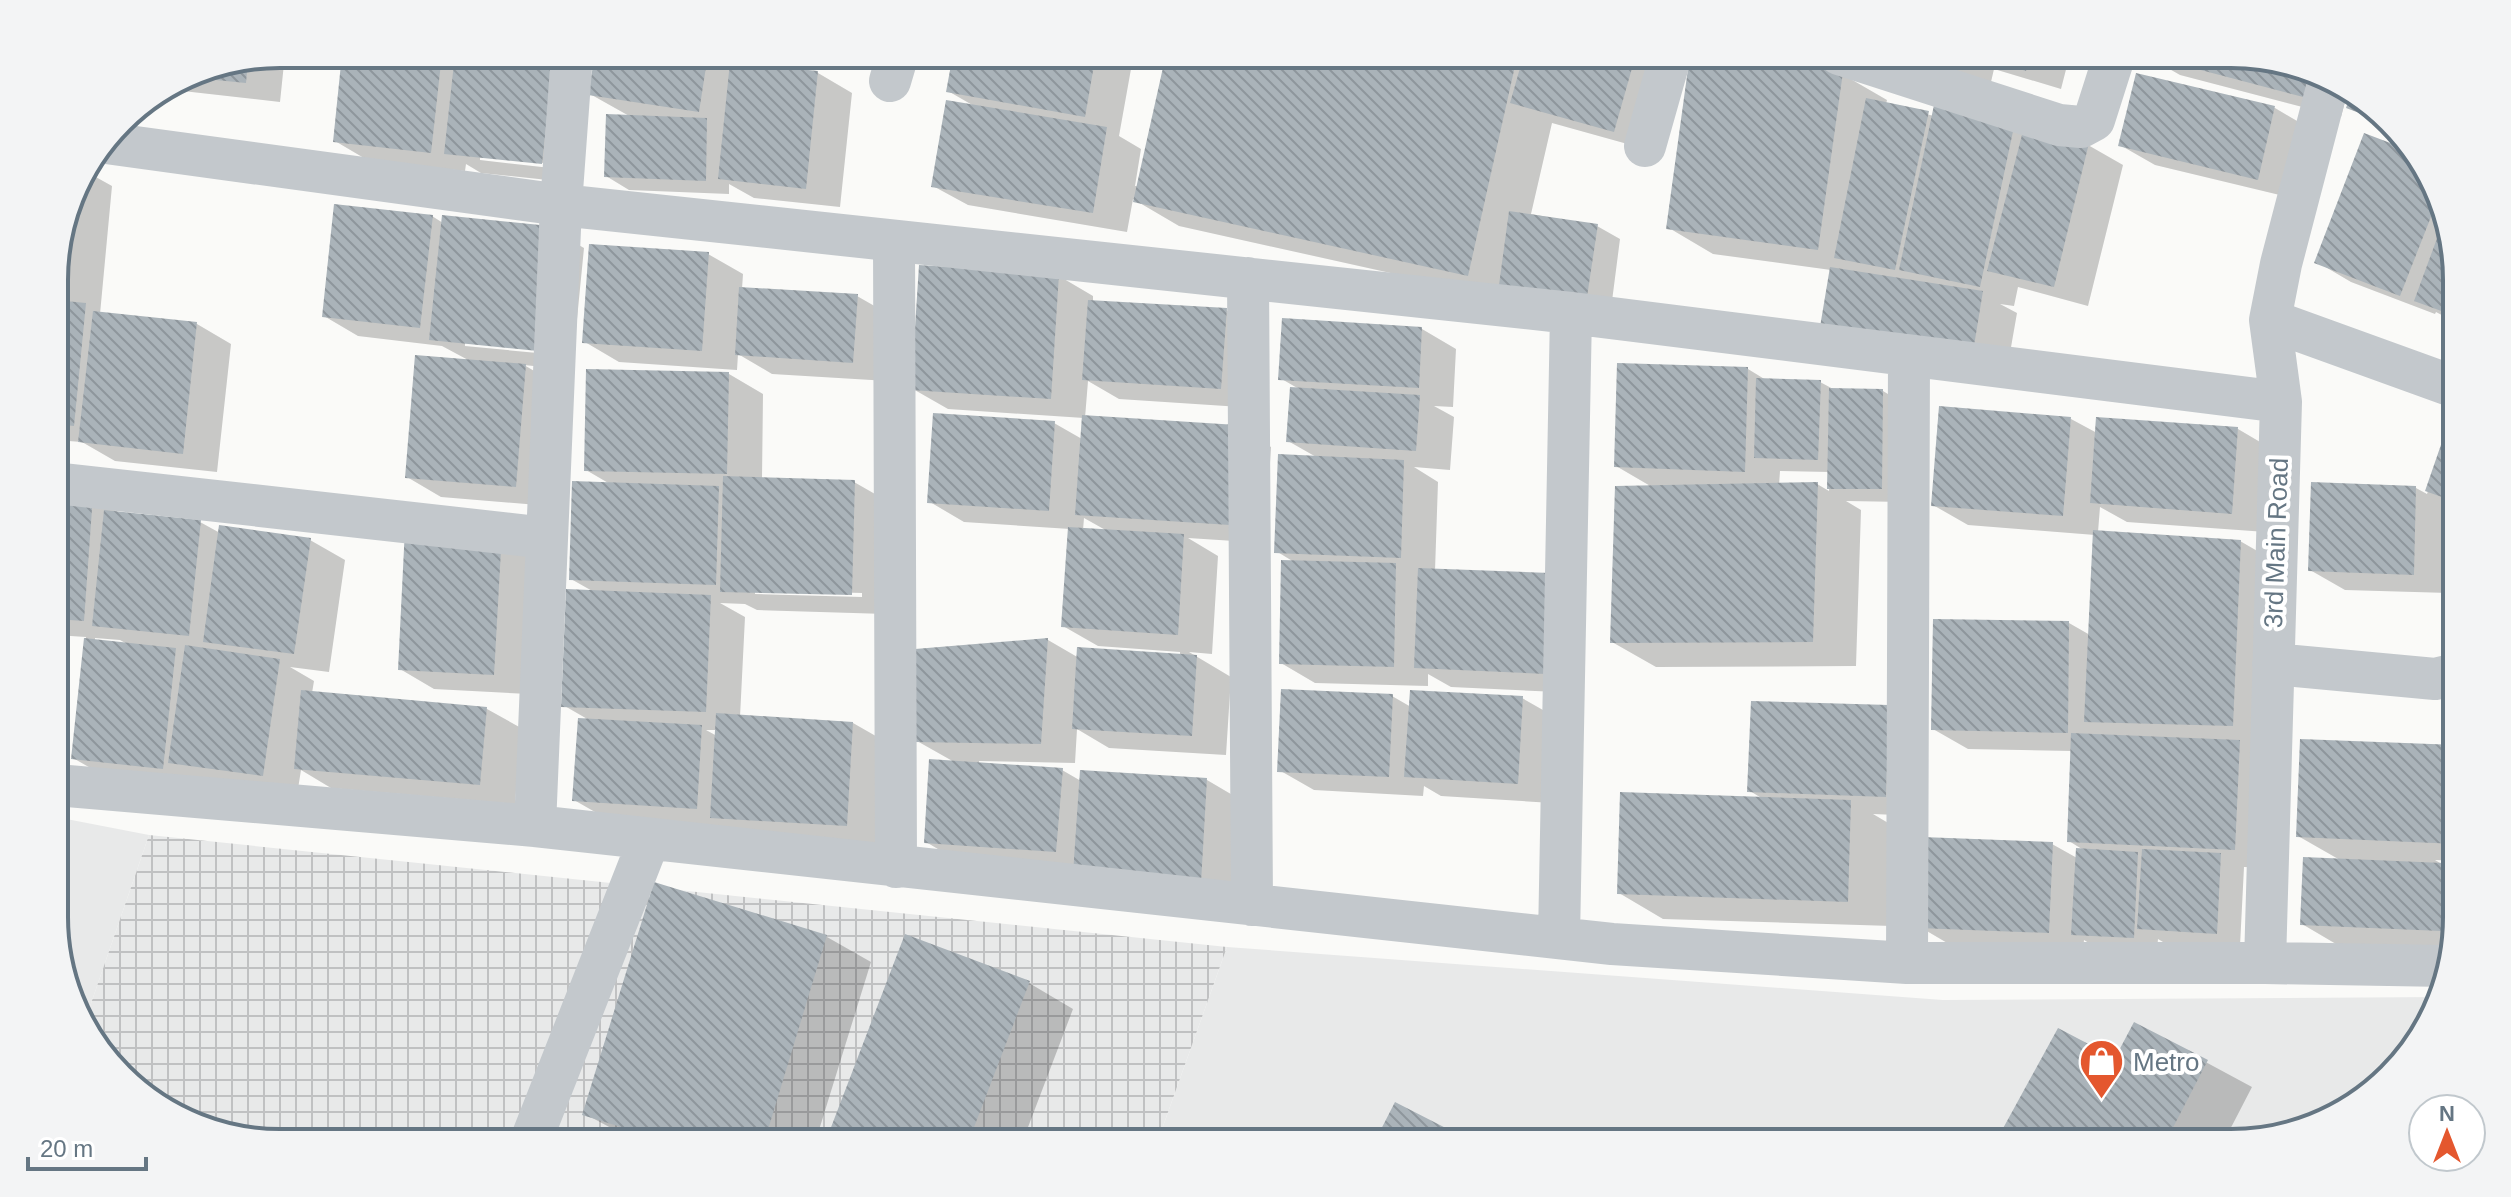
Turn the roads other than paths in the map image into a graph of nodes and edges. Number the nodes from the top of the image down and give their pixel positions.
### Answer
1 (571, 68) edge
2 (1667, 68) edge
3 (1882, 68) edge
4 (2111, 68) edge
5 (2326, 91) edge
6 (118, 145) edge
7 (1645, 146) dead end
8 (561, 205) junction
9 (894, 241) junction
10 (1248, 278) junction
11 (1571, 313) junction
12 (2270, 320) junction
13 (1909, 356) junction
14 (2443, 383) edge
15 (2281, 402) junction
16 (68, 484) edge
17 (547, 538) junction
18 (2273, 664) junction
19 (2443, 677) edge
20 (68, 786) edge
21 (535, 826) junction
22 (649, 840) junction
23 (896, 867) junction
24 (1252, 905) junction
25 (1559, 938) junction
26 (1907, 963) junction
27 (2265, 963) junction
28 (2437, 966) edge
29 (535, 1129) edge

1 - 8 street
2 - 7 street
3 - 4 street
5 - 12 street, 3rd Main Road
6 - 8 street
8 - 9 street
8 - 17 street
9 - 10 street
9 - 23 street
10 - 11 street
10 - 24 street
11 - 13 street
11 - 25 street
12 - 14 street
12 - 15 street, 3rd Main Road
13 - 15 street
13 - 26 street
15 - 18 street, 3rd Main Road
16 - 17 street
17 - 21 street
18 - 19 street
18 - 27 street, 3rd Main Road
20 - 21 street
21 - 22 street
22 - 23 street
22 - 29 street
23 - 24 street
24 - 25 street
25 - 26 street
26 - 27 street
27 - 28 street

